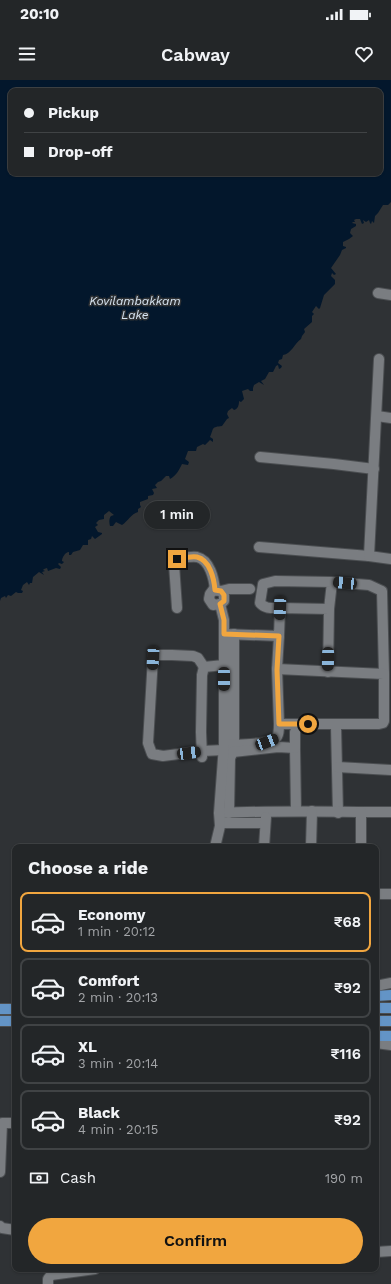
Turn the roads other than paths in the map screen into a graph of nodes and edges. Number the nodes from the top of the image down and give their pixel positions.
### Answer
1 (378, 293) dead end
2 (391, 295) edge
3 (379, 359) dead end
4 (377, 416) junction
5 (391, 418) edge
6 (260, 457) dead end
7 (374, 469) junction
8 (259, 547) dead end
9 (369, 556) junction
10 (391, 559) edge
11 (332, 582) junction
12 (250, 589) dead end
13 (218, 591) junction
14 (176, 608) dead end
15 (280, 608) junction
16 (329, 609) junction
17 (229, 634) junction
18 (279, 636) junction
19 (224, 665) junction
20 (204, 667) junction
21 (277, 670) junction
22 (328, 672) junction
23 (384, 674) junction
24 (279, 724) junction
25 (336, 726) junction
26 (391, 729) edge
27 (227, 747) junction
28 (295, 748) junction
29 (202, 754) junction
30 (337, 767) junction
31 (391, 770) edge
32 (266, 811) junction
33 (296, 811) junction
34 (312, 811) junction
35 (338, 812) junction
36 (361, 812) junction
37 (391, 812) edge
38 (222, 816) junction
39 (266, 823) junction
40 (216, 844) edge
41 (264, 844) edge
42 (311, 844) edge
43 (361, 844) edge
44 (379, 894) edge
45 (391, 894) edge
46 (391, 983) edge
47 (379, 985) edge
48 (391, 995) edge
49 (379, 996) edge
50 (379, 1008) edge
51 (391, 1008) edge
52 (0, 1009) edge
53 (12, 1009) edge
54 (0, 1021) edge
55 (12, 1021) edge
56 (379, 1021) edge
57 (391, 1021) edge
58 (379, 1037) edge
59 (390, 1039) edge
60 (379, 1042) edge
61 (12, 1123) edge
62 (0, 1172) edge
63 (0, 1226) edge
64 (12, 1230) edge
65 (391, 1251) edge
66 (379, 1252) edge
67 (73, 1272) edge
68 (48, 1284) edge

1 - 2 street
3 - 4 street
4 - 5 street
4 - 7 street
6 - 7 street
7 - 9 street
8 - 9 street
9 - 10 street
11 - 15 street
11 - 16 street
11 - 23 street
12 - 13 street
13 - 14 street
13 - 17 street
15 - 16 street
15 - 18 street
16 - 22 street
17 - 18 street
17 - 19 street
17 - 27 street
18 - 21 street
19 - 20 street
19 - 27 street
20 - 29 street
20 - 29 street
21 - 22 street
21 - 24 street
22 - 23 street
23 - 24 street
24 - 27 street
25 - 26 street
25 - 28 street
25 - 30 street
27 - 29 street
27 - 38 street
28 - 33 street
28 - 38 street
30 - 31 street
30 - 35 street
32 - 33 street
32 - 38 street
32 - 39 street
33 - 34 street
34 - 35 street
34 - 42 street
35 - 36 street
36 - 37 street
36 - 43 street
38 - 39 street
38 - 40 street
39 - 41 street
44 - 45 street
46 - 47 street
48 - 49 main road
50 - 51 main road
52 - 53 main road
54 - 55 main road
56 - 57 main road
58 - 59 main road
59 - 60 street
61 - 62 street
63 - 64 street
65 - 66 street
67 - 68 street

